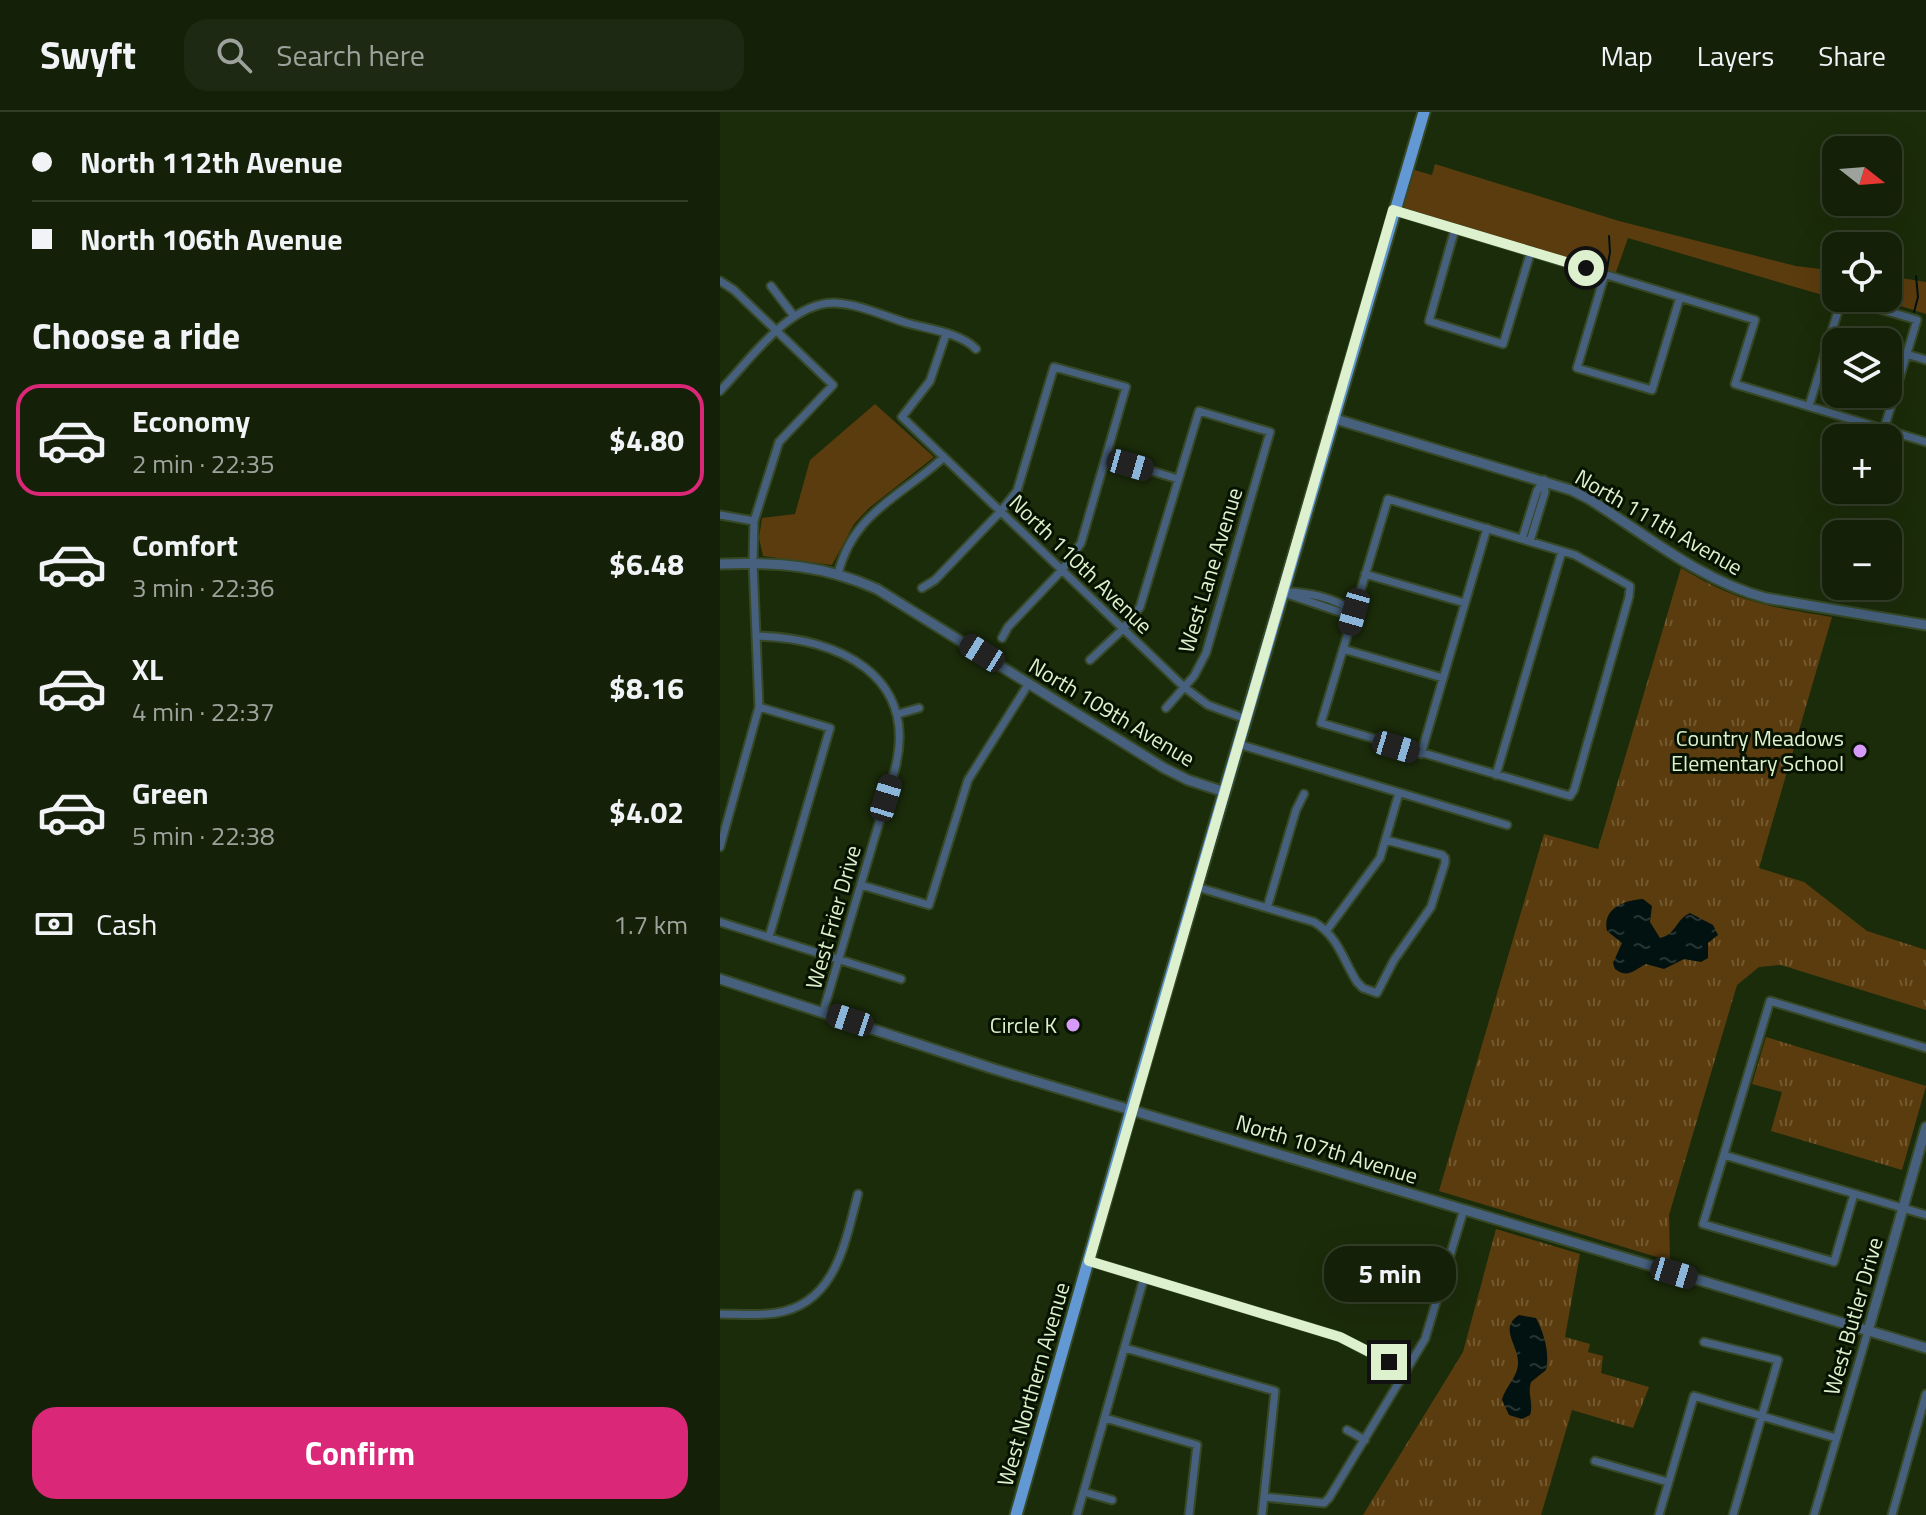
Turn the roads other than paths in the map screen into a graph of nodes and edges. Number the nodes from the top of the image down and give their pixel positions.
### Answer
1 (1424, 112) edge
2 (1393, 210) junction
3 (1455, 229) junction
4 (1531, 251) junction
5 (1605, 274) junction
6 (720, 281) edge
7 (771, 286) dead end
8 (1680, 297) junction
9 (1839, 312) edge
10 (1890, 312) edge
11 (794, 316) junction
12 (777, 331) junction
13 (946, 334) junction
14 (976, 349) dead end
15 (1906, 354) junction
16 (1926, 360) edge
17 (720, 391) edge
18 (1809, 406) junction
19 (1332, 418) junction
20 (1868, 424) edge
21 (1885, 424) edge
22 (1902, 435) edge
23 (1926, 442) edge
24 (944, 457) junction
25 (1106, 457) junction
26 (1178, 479) junction
27 (1544, 480) junction
28 (1001, 511) junction
29 (720, 515) edge
30 (754, 521) junction
31 (1487, 528) junction
32 (1526, 540) junction
33 (1562, 551) junction
34 (753, 563) junction
35 (720, 564) edge
36 (1062, 570) junction
37 (838, 574) junction
38 (1365, 574) junction
39 (922, 588) dead end
40 (1282, 592) junction
41 (1465, 603) junction
42 (1354, 612) junction
43 (1926, 625) edge
44 (1123, 629) junction
45 (758, 636) junction
46 (1002, 638) dead end
47 (1343, 649) junction
48 (1090, 660) dead end
49 (1443, 678) junction
50 (1029, 683) junction
51 (1184, 687) junction
52 (759, 707) junction
53 (919, 708) dead end
54 (1166, 708) dead end
55 (898, 714) junction
56 (1246, 719) junction
57 (1238, 744) junction
58 (1421, 754) junction
59 (1496, 775) junction
60 (1225, 792) junction
61 (1399, 793) junction
62 (1304, 794) dead end
63 (1507, 825) dead end
64 (1386, 840) junction
65 (720, 846) edge
66 (861, 885) junction
67 (1197, 887) junction
68 (1267, 908) junction
69 (720, 922) edge
70 (1327, 930) junction
71 (769, 937) junction
72 (839, 960) junction
73 (720, 979) edge
74 (901, 979) dead end
75 (823, 1012) junction
76 (1926, 1048) edge
77 (1131, 1110) junction
78 (1926, 1127) edge
79 (1724, 1155) junction
80 (858, 1194) dead end
81 (1854, 1194) junction
82 (1464, 1209) junction
83 (1903, 1209) junction
84 (1926, 1215) edge
85 (1089, 1261) junction
86 (1144, 1278) junction
87 (720, 1314) edge
88 (1868, 1331) junction
89 (1704, 1342) dead end
90 (1125, 1348) junction
91 (1926, 1348) edge
92 (1406, 1372) junction
93 (1926, 1394) edge
94 (1924, 1405) edge
95 (1761, 1416) junction
96 (1105, 1418) junction
97 (1347, 1430) dead end
98 (1836, 1438) junction
99 (1365, 1440) junction
100 (1595, 1461) dead end
101 (1668, 1482) junction
102 (1084, 1492) junction
103 (1264, 1497) junction
104 (1112, 1500) dead end
105 (1016, 1515) edge
106 (1077, 1515) edge
107 (1189, 1515) edge
108 (1262, 1515) edge
109 (1659, 1515) edge
110 (1733, 1515) edge
111 (1814, 1515) edge
112 (1892, 1515) edge

1 - 2 main road, West Northern Avenue
2 - 3 street
2 - 19 main road, West Northern Avenue
3 - 4 street
3 - 4 street
4 - 5 street
5 - 8 street
5 - 8 street
6 - 12 street
7 - 11 street
8 - 18 street
9 - 18 street
10 - 15 street
11 - 12 street
11 - 13 street
12 - 17 street
12 - 30 street
13 - 14 street
13 - 24 street, North 110th Avenue
15 - 16 street
15 - 21 street
18 - 20 street
19 - 27 street, North 111th Avenue
19 - 40 main road, West Northern Avenue
22 - 23 street
24 - 28 street, North 110th Avenue
24 - 37 street
25 - 26 street
25 - 28 street
25 - 36 street
26 - 44 street
26 - 51 street, West Lane Avenue
27 - 32 street
27 - 43 street, North 111th Avenue
28 - 36 street, North 110th Avenue
28 - 39 street
29 - 30 street
30 - 34 street
31 - 32 street
31 - 38 street
31 - 41 street
32 - 33 street
33 - 59 street
33 - 59 street
34 - 35 street, North 109th Avenue
34 - 37 street, North 109th Avenue
34 - 45 street
36 - 44 street, North 110th Avenue
36 - 46 street
37 - 50 street, North 109th Avenue
38 - 41 street
38 - 42 street
40 - 42 street
40 - 56 main road, West Northern Avenue
41 - 49 street
42 - 47 street
44 - 48 street
44 - 51 street, North 110th Avenue
45 - 52 street
45 - 55 street
47 - 49 street
47 - 58 street
49 - 58 street
50 - 60 street, North 109th Avenue
50 - 66 street
51 - 54 street, West Lane Avenue
51 - 56 street, North 110th Avenue
52 - 65 street
52 - 71 street
53 - 55 street
55 - 66 street, West Frier Drive
56 - 57 main road, West Northern Avenue
57 - 60 main road, West Northern Avenue
57 - 61 street
58 - 59 street
60 - 67 main road, West Northern Avenue
61 - 63 street
61 - 64 street
62 - 68 street
64 - 70 street
64 - 70 street
66 - 72 street, West Frier Drive
67 - 68 street
67 - 77 main road, West Northern Avenue
68 - 70 street
69 - 71 street
71 - 72 street
72 - 74 street
72 - 75 street, West Frier Drive
73 - 75 street, North 107th Avenue
75 - 77 street, North 107th Avenue
76 - 79 street
77 - 82 street, North 107th Avenue
77 - 85 main road, West Northern Avenue
78 - 83 street, West Butler Drive
79 - 81 street
79 - 81 street
80 - 87 street
81 - 83 street
82 - 88 street, North 107th Avenue
82 - 92 street
83 - 84 street
83 - 88 street, West Butler Drive
85 - 86 street
85 - 105 main road, West Northern Avenue
86 - 90 street
86 - 92 street
88 - 91 street, North 107th Avenue
88 - 98 street, West Butler Drive
89 - 95 street
90 - 96 street
90 - 103 street
92 - 99 street
93 - 94 street
94 - 112 street
95 - 98 street
95 - 101 street
95 - 110 street
96 - 102 street
96 - 107 street
97 - 99 street
98 - 111 street, West Butler Drive
99 - 103 street
100 - 101 street
101 - 109 street
102 - 104 street
102 - 106 street
103 - 108 street

